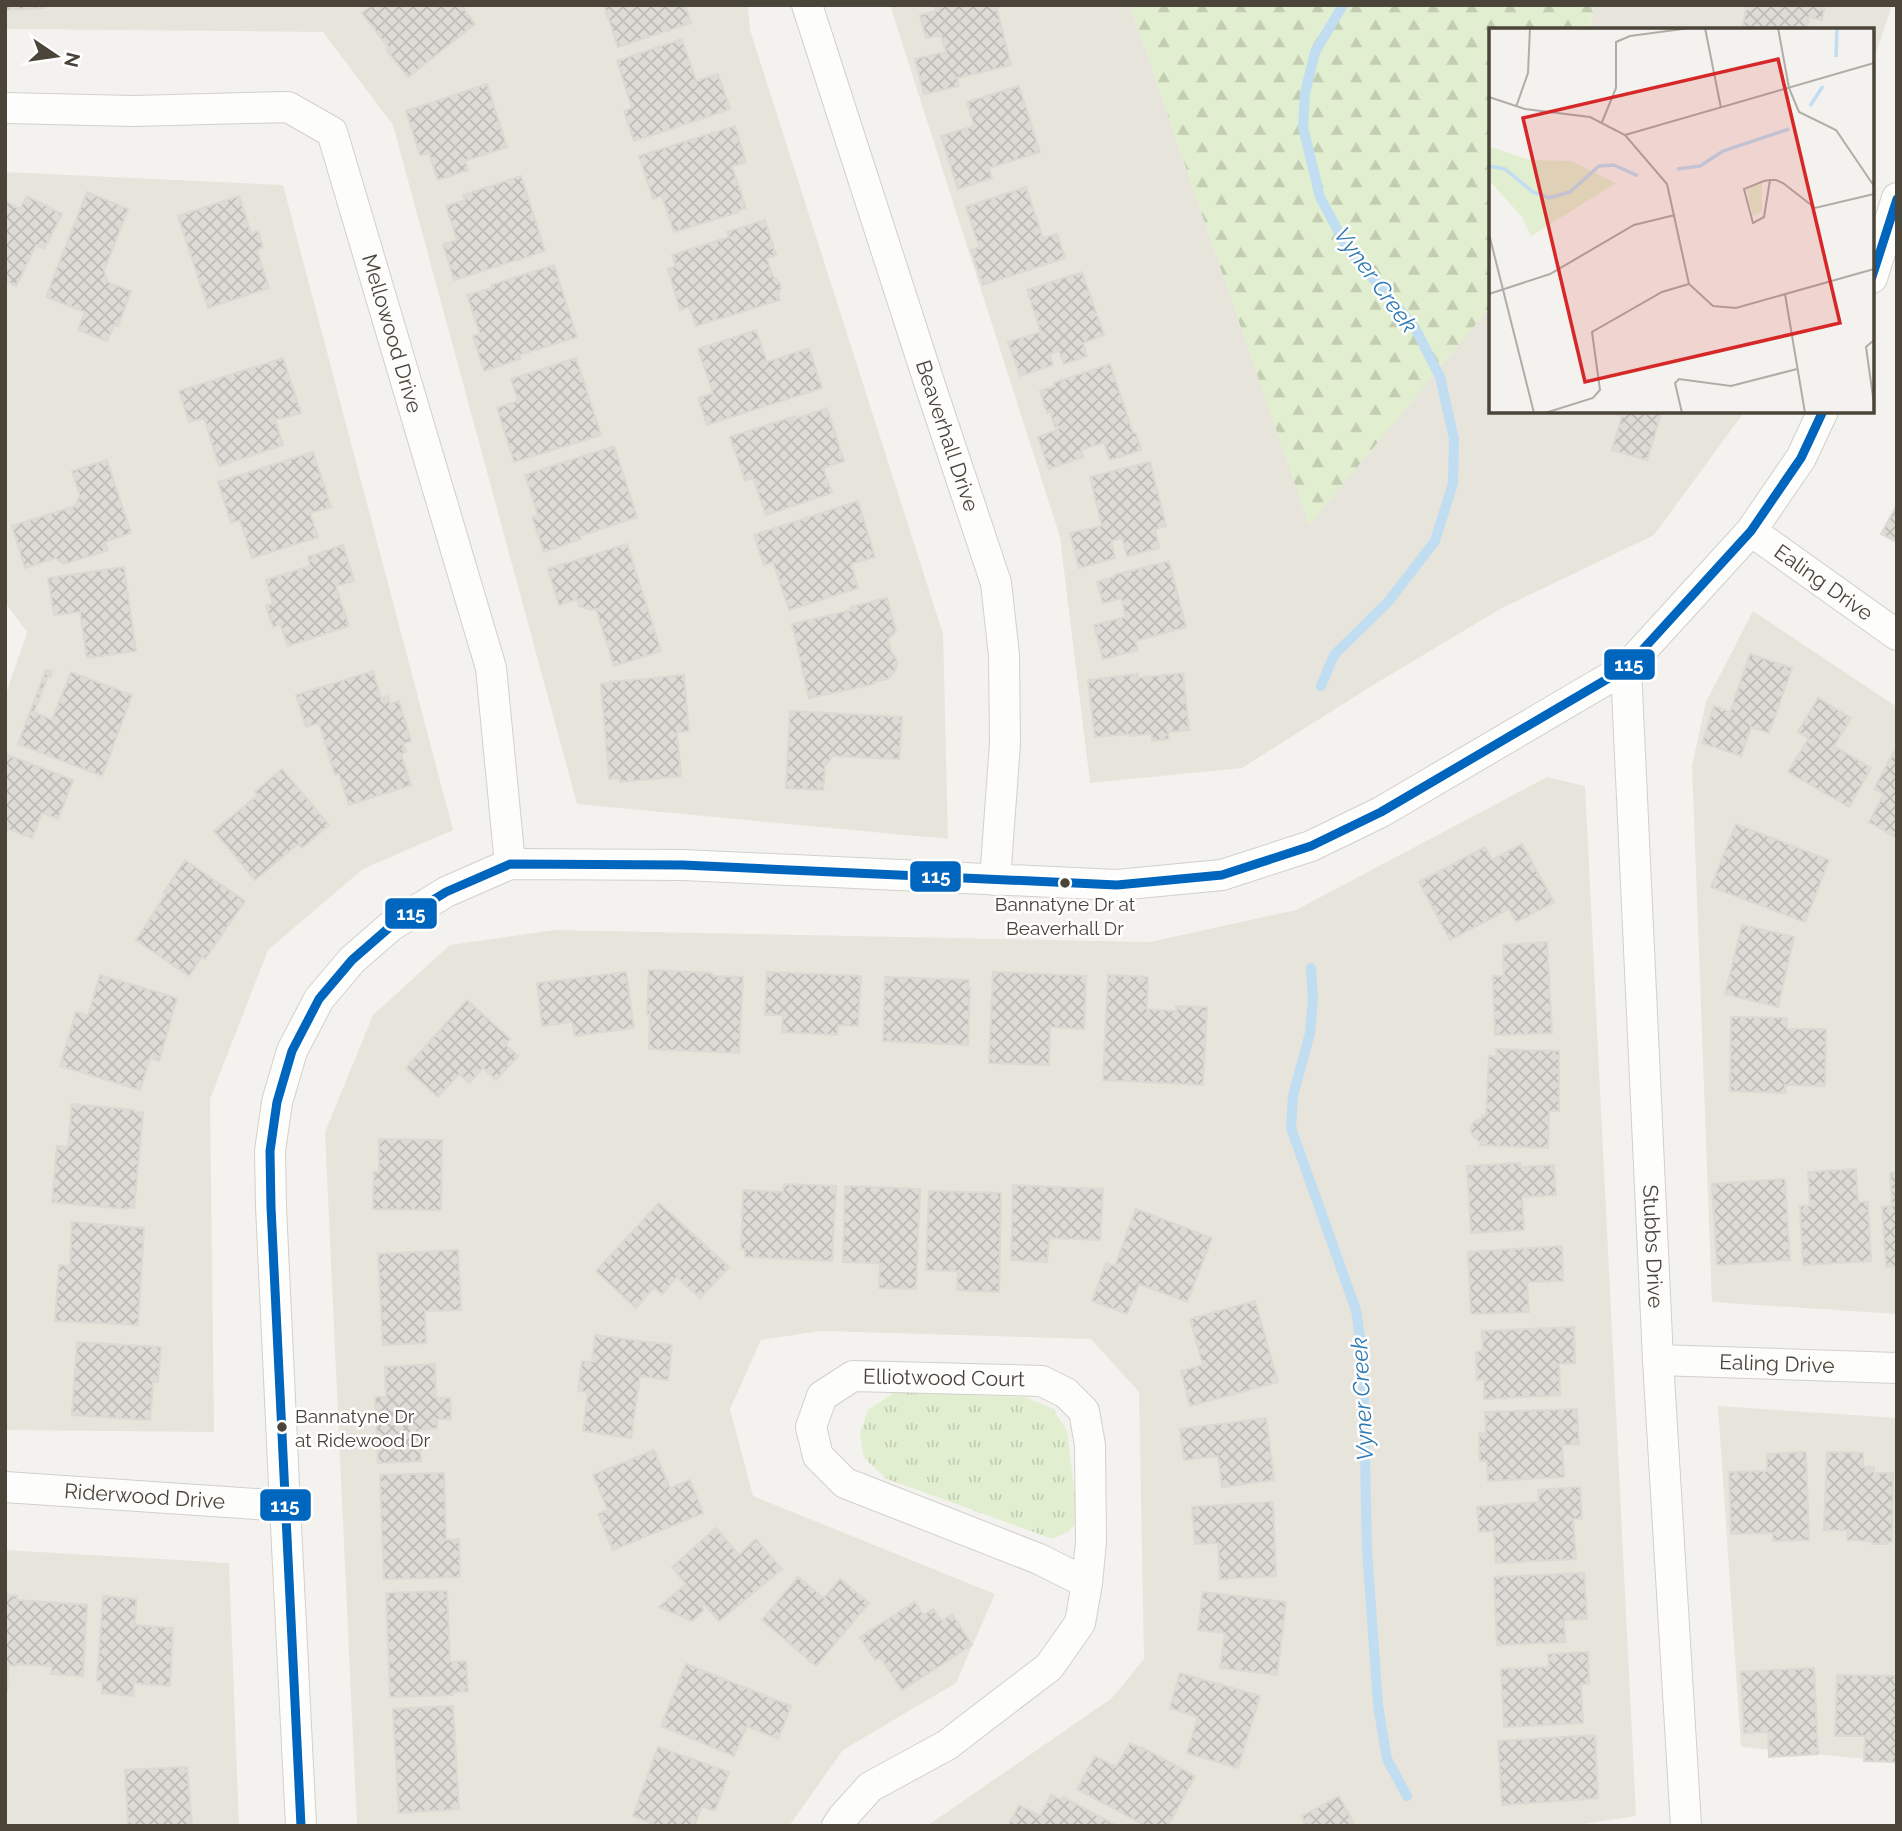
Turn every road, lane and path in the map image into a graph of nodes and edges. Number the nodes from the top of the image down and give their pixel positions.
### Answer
1 (807, 5) edge
2 (5, 108) edge
3 (1897, 198) edge
4 (1874, 272) edge
5 (1821, 413) edge
6 (1751, 531) junction
7 (1897, 635) edge
8 (1626, 668) junction
9 (510, 864) junction
10 (995, 880) junction
11 (1658, 1360) junction
12 (1897, 1368) edge
13 (5, 1488) edge
14 (285, 1506) junction
15 (1087, 1583) junction
16 (302, 1826) edge
17 (837, 1826) edge
18 (1686, 1826) edge

1 - 10 street, Beaverhall Drive
2 - 9 street, Mellowood Drive
3 - 4 street
5 - 6 street
6 - 7 street, Ealing Drive
6 - 8 street
8 - 10 street
8 - 11 street, Stubbs Drive
9 - 10 street
9 - 14 street
11 - 12 street, Ealing Drive
11 - 18 street, Stubbs Drive
13 - 14 street, Riderwood Drive
14 - 16 street
15 - 15 street, Elliotwood Court
15 - 17 street, Elliotwood Court

